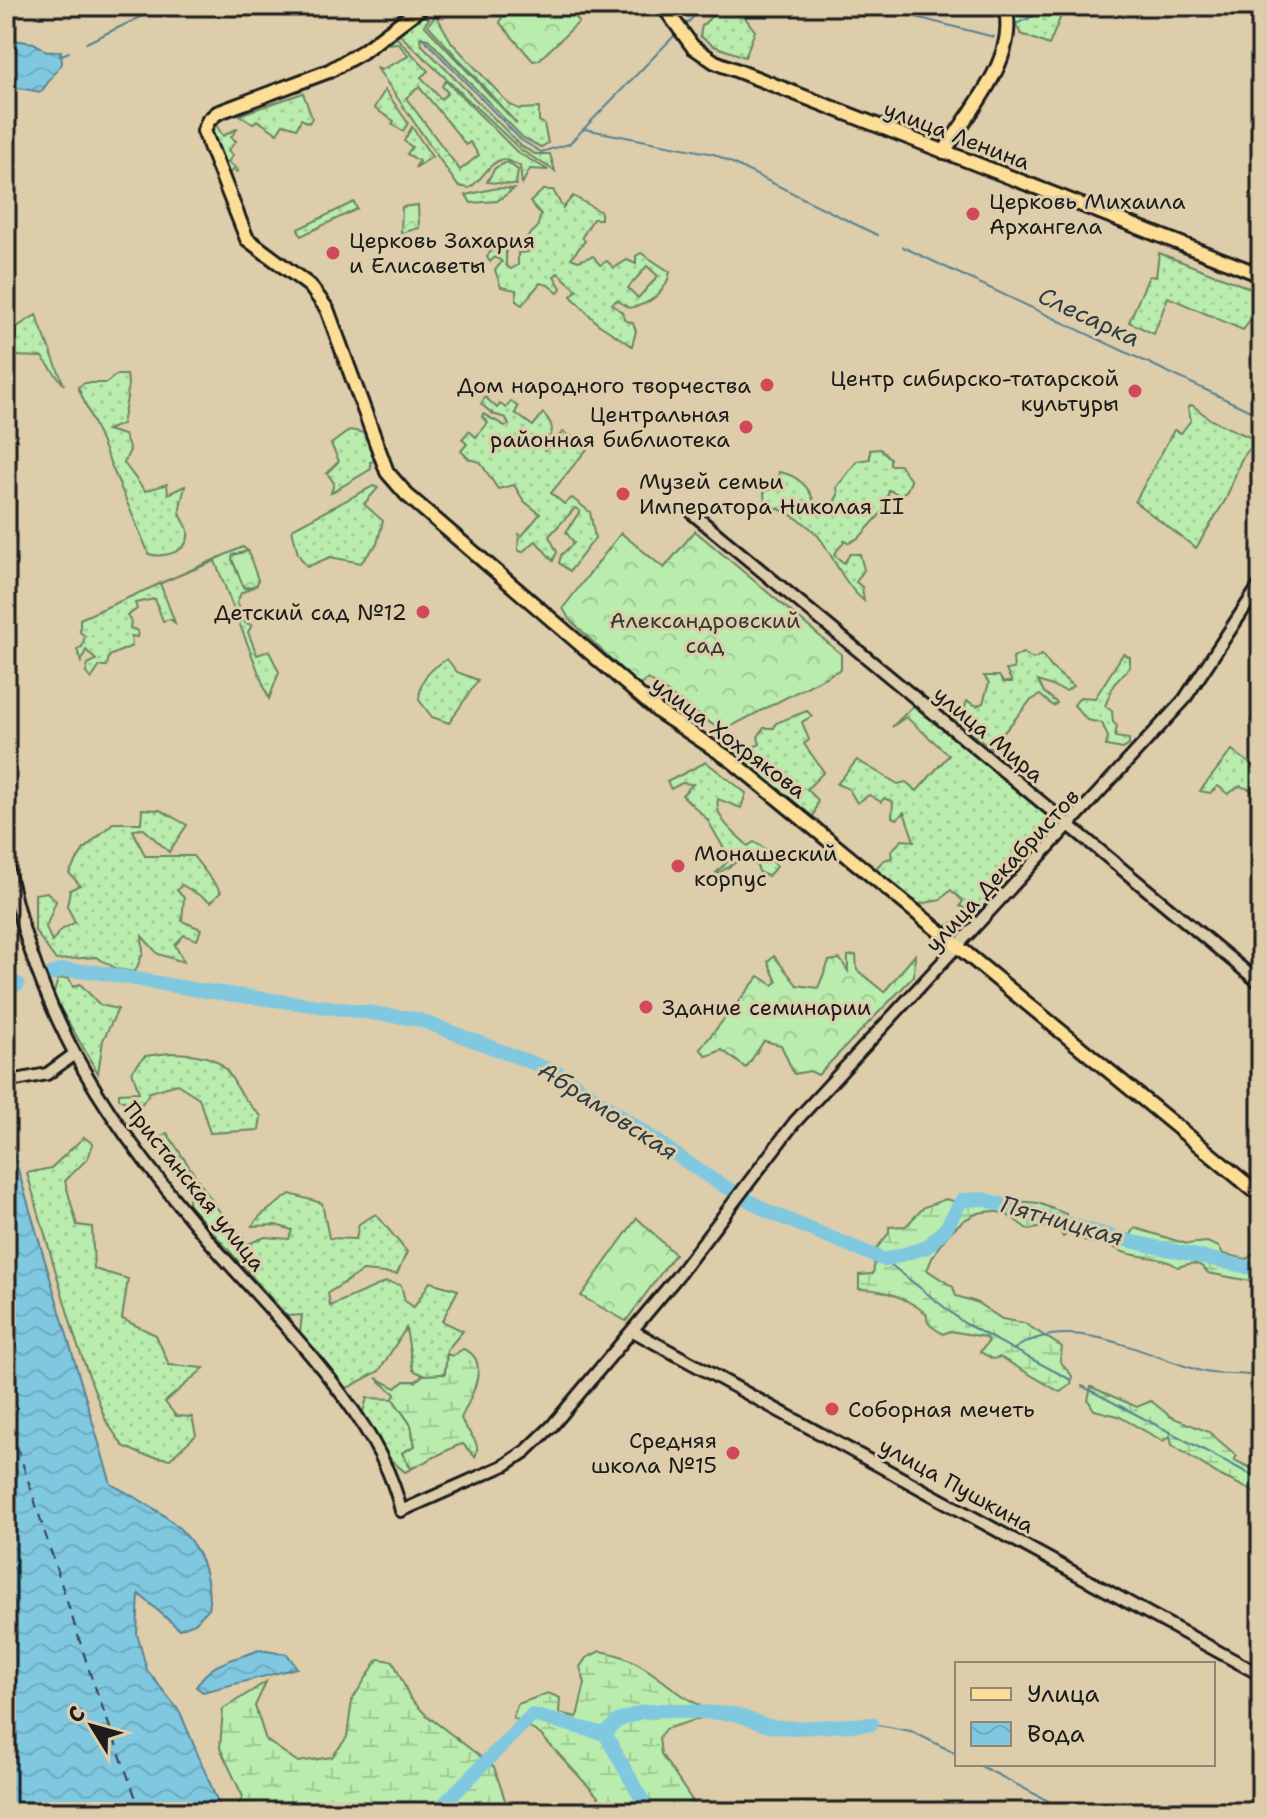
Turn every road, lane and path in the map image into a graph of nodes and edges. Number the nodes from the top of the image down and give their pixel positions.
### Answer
1 (663, 6) edge
2 (1005, 6) edge
3 (422, 7) edge
4 (944, 152) junction
5 (1261, 275) edge
6 (693, 514) dead end
7 (1261, 583) edge
8 (1069, 827) junction
9 (6, 860) edge
10 (957, 947) junction
11 (1261, 984) edge
12 (73, 1055) junction
13 (6, 1082) edge
14 (1261, 1196) edge
15 (633, 1331) junction
16 (1261, 1675) edge

1 - 4 main road, улица Ленина
2 - 4 main road
3 - 10 main road, улица Хохрякова
4 - 5 main road, улица Ленина
6 - 8 street, улица Мира
7 - 8 street, улица Декабристов
8 - 10 street, улица Декабристов
8 - 11 street, улица Мира
9 - 12 street, Пристанская улица
10 - 14 main road, улица Хохрякова
10 - 15 street, улица Декабристов
12 - 13 street
12 - 15 street, Пристанская улица
15 - 16 street, улица Пушкина

